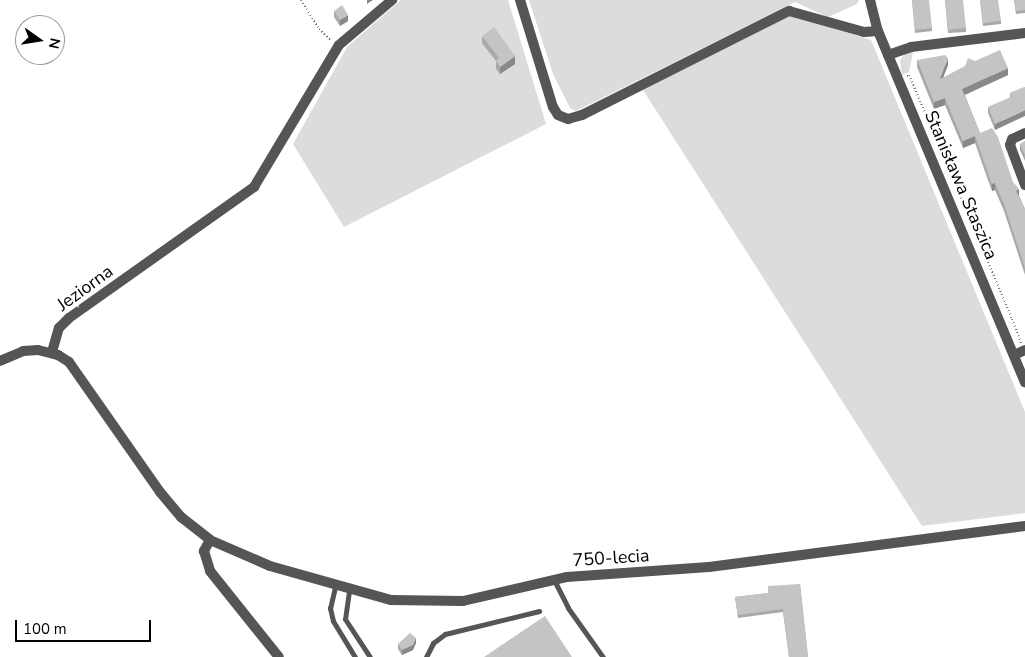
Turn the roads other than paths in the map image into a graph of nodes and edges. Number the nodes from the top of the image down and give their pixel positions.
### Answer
1 (392, 0) edge
2 (520, 0) edge
3 (870, 0) edge
4 (878, 32) junction
5 (1025, 33) edge
6 (888, 54) junction
7 (1025, 133) edge
8 (1025, 185) edge
9 (1025, 350) edge
10 (52, 352) junction
11 (1014, 355) junction
12 (0, 361) edge
13 (1025, 382) edge
14 (1025, 526) edge
15 (210, 540) junction
16 (554, 580) junction
17 (335, 587) junction
18 (349, 591) junction
19 (539, 612) dead end
20 (279, 657) edge
21 (355, 657) edge
22 (370, 657) edge
23 (426, 657) edge
24 (603, 657) edge

1 - 10 street, Jeziorna
2 - 4 street
3 - 4 street, Stanisława Staszica
4 - 6 street, Stanisława Staszica
5 - 6 street
6 - 11 street, Stanisława Staszica
7 - 8 street
9 - 11 street
10 - 12 street
10 - 15 street
11 - 13 street, Stanisława Staszica
14 - 16 street, 750-lecia
15 - 17 street, 750-lecia
15 - 20 street
16 - 18 street, 750-lecia
16 - 24 lane
17 - 18 street, 750-lecia
17 - 21 lane
18 - 22 lane
19 - 23 lane

